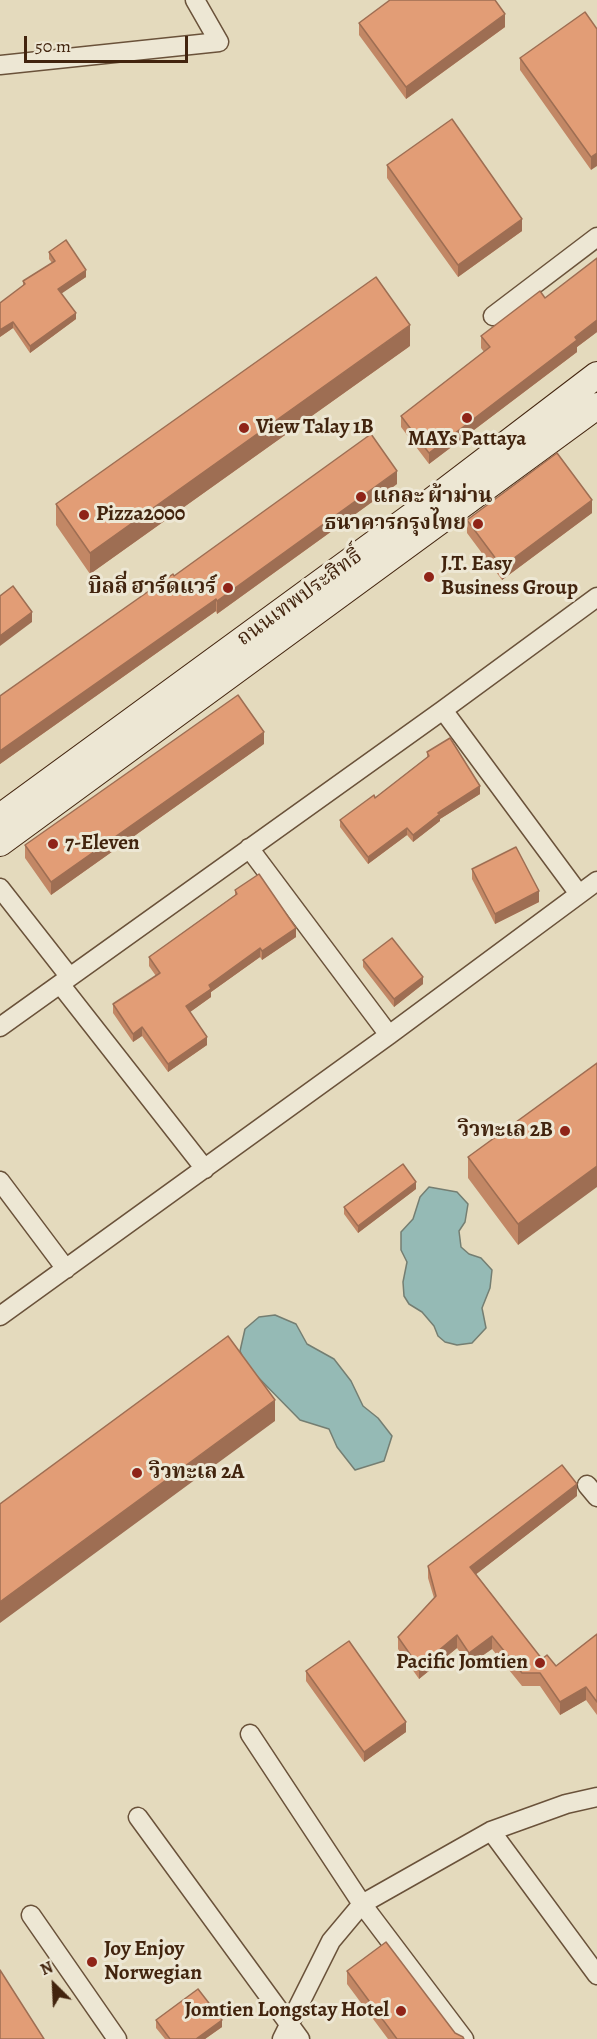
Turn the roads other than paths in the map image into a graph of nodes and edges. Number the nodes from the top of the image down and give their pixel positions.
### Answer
1 (195, 0) edge
2 (0, 65) edge
3 (597, 237) edge
4 (493, 316) dead end
5 (597, 375) edge
6 (597, 406) edge
7 (597, 597) edge
8 (443, 710) junction
9 (0, 817) edge
10 (0, 843) edge
11 (249, 848) junction
12 (597, 881) edge
13 (0, 888) edge
14 (579, 894) junction
15 (64, 980) junction
16 (0, 1027) edge
17 (389, 1035) junction
18 (205, 1169) junction
19 (0, 1181) edge
20 (66, 1269) junction
21 (0, 1316) edge
22 (250, 1734) dead end
23 (597, 1797) edge
24 (138, 1816) dead end
25 (491, 1831) junction
26 (362, 1905) junction
27 (31, 1915) dead end
28 (597, 1975) edge
29 (286, 2031) edge
30 (114, 2038) edge
31 (300, 2039) edge
32 (464, 2039) edge

1 - 2 street
3 - 4 street
5 - 9 main road, ถนนเทพประสิทธิ์
6 - 10 main road, ถนนเทพประสิทธิ์
7 - 8 street
8 - 11 street
8 - 14 street
11 - 15 street
11 - 17 street
12 - 14 street
13 - 15 street
14 - 17 street
15 - 16 street
15 - 18 street
17 - 18 street
18 - 20 street
19 - 20 street
20 - 21 street
22 - 26 street
23 - 25 street
24 - 29 street
25 - 26 street
25 - 28 street
26 - 29 street
26 - 32 street
27 - 30 street
29 - 31 street

